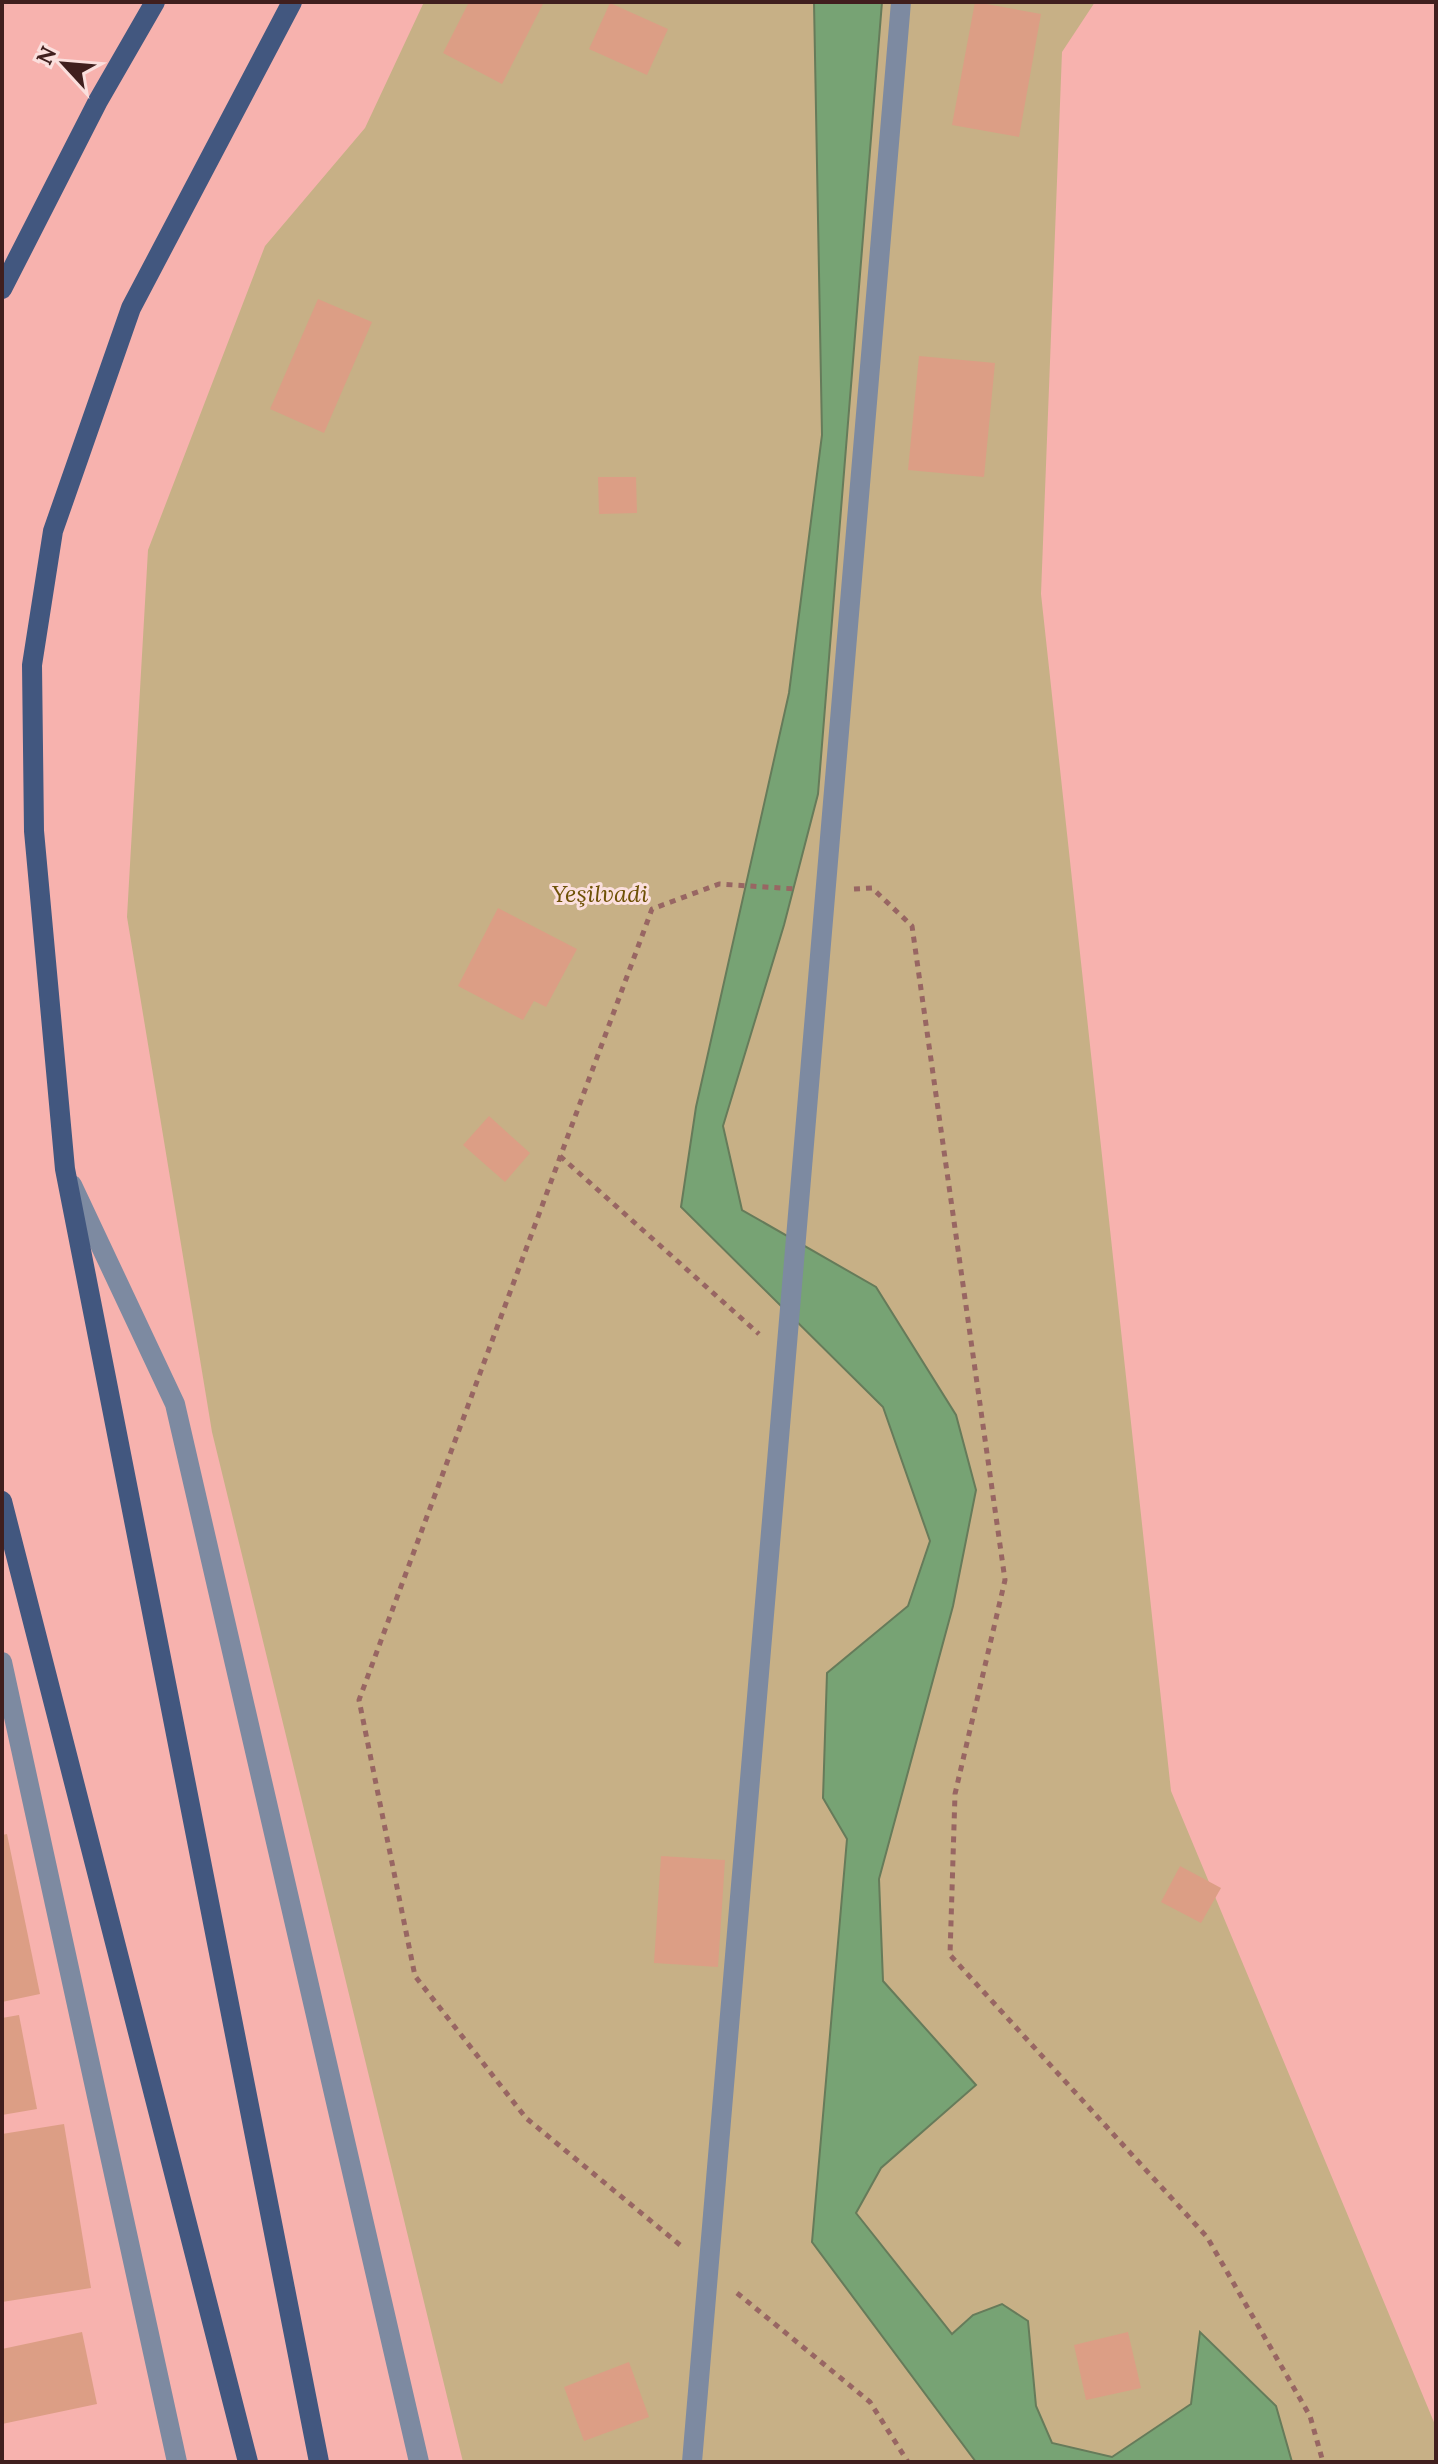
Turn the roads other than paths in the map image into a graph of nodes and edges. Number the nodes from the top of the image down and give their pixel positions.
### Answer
1 (155, 2) edge
2 (292, 2) edge
3 (901, 2) edge
4 (2, 289) edge
5 (65, 1169) junction
6 (2, 1501) edge
7 (2, 1662) edge
8 (177, 2462) edge
9 (248, 2462) edge
10 (319, 2462) edge
11 (419, 2462) edge
12 (692, 2462) edge

1 - 4 main road
2 - 5 main road
3 - 12 lane
5 - 10 main road
5 - 11 lane
6 - 9 main road
7 - 8 lane

